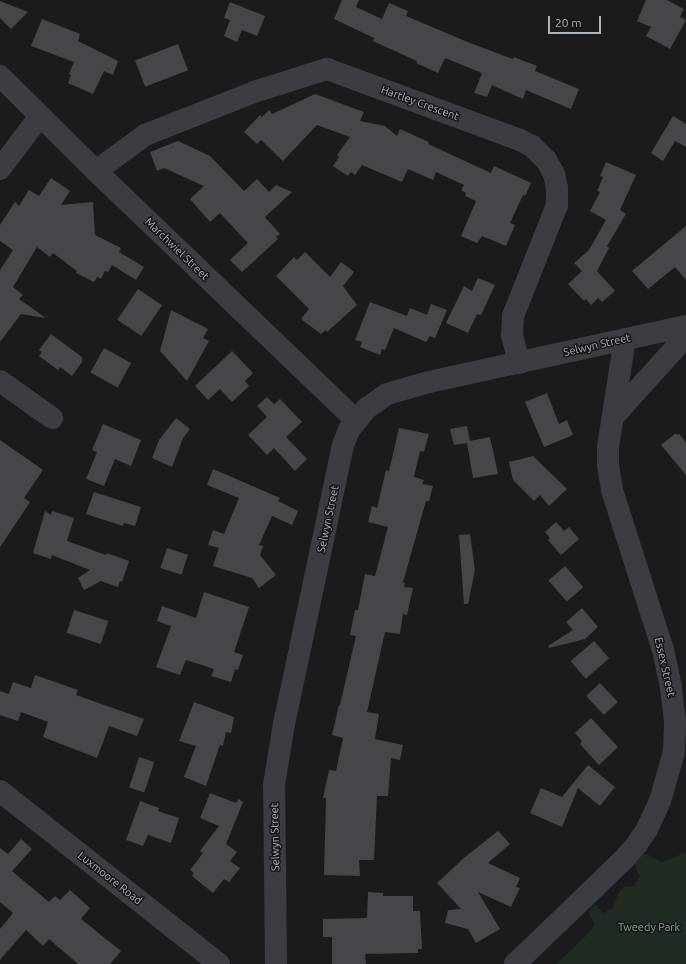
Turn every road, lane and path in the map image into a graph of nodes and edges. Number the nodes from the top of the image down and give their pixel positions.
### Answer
1 (0, 76) edge
2 (40, 116) junction
3 (0, 169) edge
4 (96, 171) junction
5 (686, 326) edge
6 (686, 336) edge
7 (625, 338) junction
8 (519, 363) junction
9 (0, 381) edge
10 (614, 416) junction
11 (52, 418) dead end
12 (356, 420) junction
13 (0, 791) edge
14 (219, 964) edge
15 (276, 964) edge
16 (515, 964) edge

1 - 2 street, Marchwiel Street
2 - 3 street
2 - 4 street, Marchwiel Street
4 - 8 street, Hartley Crescent
4 - 12 street, Marchwiel Street
5 - 7 street, Selwyn Street
6 - 10 street
7 - 8 street, Selwyn Street
7 - 10 street, Essex Street
8 - 12 street, Selwyn Street
9 - 11 street
10 - 16 street, Essex Street
12 - 15 street, Selwyn Street
13 - 14 street, Luxmoore Road

